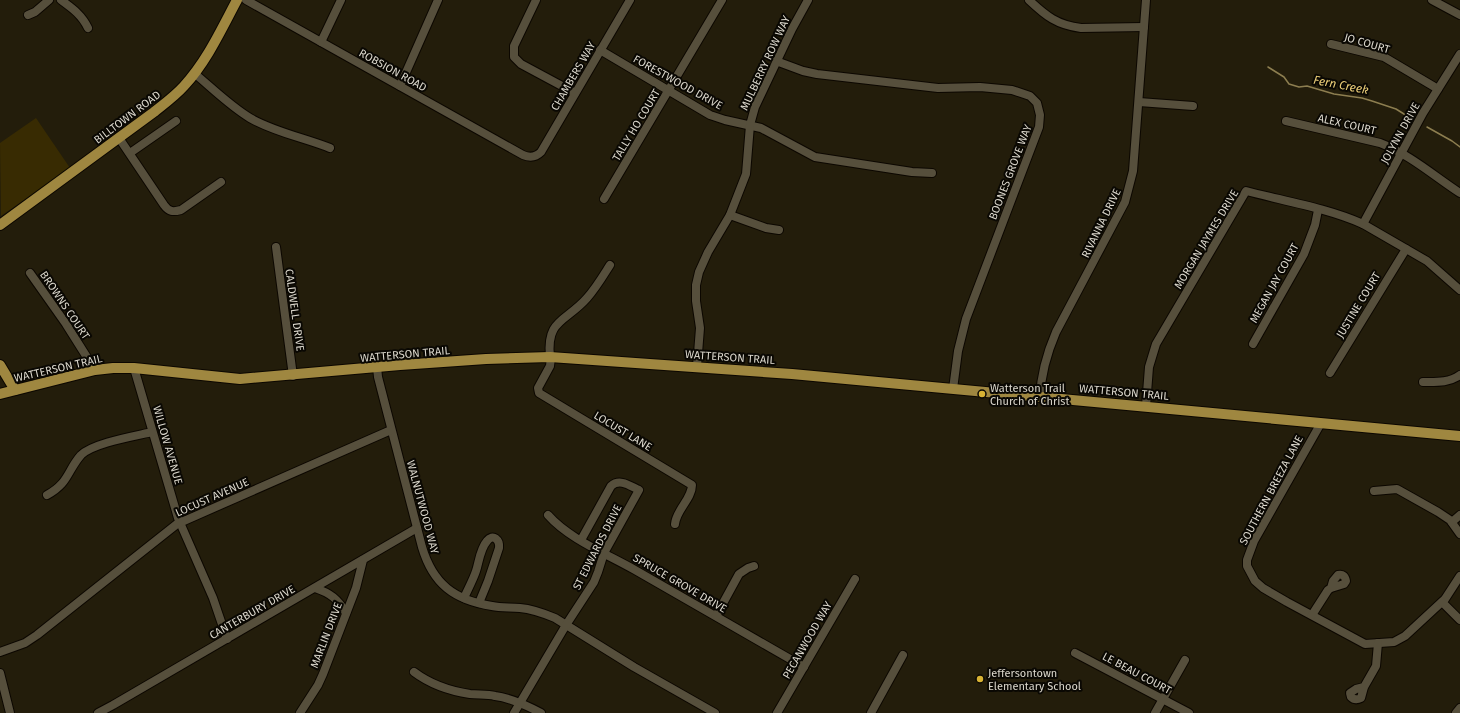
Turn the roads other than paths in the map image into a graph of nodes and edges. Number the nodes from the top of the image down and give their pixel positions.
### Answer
1 (49, 0) edge
2 (61, 0) edge
3 (237, 0) edge
4 (246, 0) edge
5 (341, 0) edge
6 (438, 0) edge
7 (536, 0) edge
8 (630, 0) edge
9 (722, 0) edge
10 (808, 0) edge
11 (1029, 0) edge
12 (1146, 0) edge
13 (1432, 0) edge
14 (28, 15) dead end
15 (1460, 15) edge
16 (1144, 27) junction
17 (88, 28) dead end
18 (321, 42) junction
19 (1331, 44) dead end
20 (600, 50) junction
21 (1460, 54) edge
22 (776, 61) junction
23 (194, 73) junction
24 (400, 86) junction
25 (1438, 89) junction
26 (669, 91) junction
27 (575, 93) junction
28 (1139, 102) junction
29 (1193, 106) dead end
30 (176, 121) dead end
31 (1286, 121) dead end
32 (750, 125) junction
33 (119, 138) junction
34 (330, 148) dead end
35 (130, 153) junction
36 (1401, 153) junction
37 (530, 158) joint
38 (932, 172) dead end
39 (221, 182) dead end
40 (1460, 194) edge
41 (604, 199) dead end
42 (1318, 210) junction
43 (730, 215) junction
44 (1363, 224) junction
45 (0, 225) edge
46 (779, 230) dead end
47 (276, 247) dead end
48 (1406, 249) junction
49 (610, 265) dead end
50 (30, 273) dead end
51 (1460, 290) edge
52 (1254, 344) dead end
53 (550, 357) junction
54 (0, 365) edge
55 (697, 366) junction
56 (377, 367) junction
57 (134, 368) junction
58 (95, 370) junction
59 (1330, 373) dead end
60 (293, 376) junction
61 (1460, 376) edge
62 (1423, 382) dead end
63 (953, 389) junction
64 (15, 390) junction
65 (0, 394) edge
66 (1040, 397) junction
67 (1146, 406) junction
68 (1321, 423) junction
69 (391, 430) junction
70 (152, 432) junction
71 (1460, 436) edge
72 (1374, 491) dead end
73 (48, 495) dead end
74 (548, 515) dead end
75 (1460, 515) edge
76 (1452, 522) junction
77 (180, 523) junction
78 (675, 524) dead end
79 (417, 528) junction
80 (1460, 534) edge
81 (581, 540) junction
82 (604, 553) junction
83 (363, 560) junction
84 (754, 566) dead end
85 (1460, 576) edge
86 (855, 579) dead end
87 (315, 588) junction
88 (1331, 588) dead end
89 (464, 598) junction
90 (1442, 602) junction
91 (479, 604) junction
92 (346, 613) junction
93 (716, 616) junction
94 (1312, 616) junction
95 (1460, 620) edge
96 (566, 626) junction
97 (227, 639) junction
98 (1378, 643) junction
99 (0, 652) edge
100 (1075, 653) dead end
101 (904, 656) dead end
102 (1185, 660) dead end
103 (804, 667) junction
104 (414, 672) dead end
105 (0, 673) edge
106 (1364, 687) dead end
107 (1163, 699) junction
108 (520, 703) junction
109 (1460, 708) edge
110 (10, 713) edge
111 (98, 713) edge
112 (300, 713) edge
113 (514, 713) edge
114 (540, 713) edge
115 (715, 713) edge
116 (777, 713) edge
117 (872, 713) edge
118 (1155, 713) edge
119 (1189, 713) edge
120 (1456, 713) edge

1 - 14 street
2 - 17 street
3 - 23 main road, BILLTOWN ROAD
4 - 18 street, ROBSION ROAD
5 - 18 street
6 - 24 street
7 - 27 street
8 - 20 street, CHAMBERS WAY
9 - 26 street, TALLY HO COURT
10 - 22 street, MULBERRY ROW WAY
11 - 16 street
12 - 16 street, RIVANNA DRIVE
13 - 15 street
16 - 28 street, RIVANNA DRIVE
18 - 24 street, ROBSION ROAD
19 - 25 street, JO COURT
20 - 26 street, FORESTWOOD DRIVE
20 - 27 street, CHAMBERS WAY
21 - 25 street, JOLYNN DRIVE
22 - 32 street, MULBERRY ROW WAY
22 - 63 street, BOONES GROVE WAY
23 - 33 main road, BILLTOWN ROAD
23 - 34 street
24 - 37 street, ROBSION ROAD
25 - 36 street, JOLYNN DRIVE
26 - 32 street, FORESTWOOD DRIVE
26 - 41 street, TALLY HO COURT
27 - 37 street, CHAMBERS WAY
28 - 29 street
28 - 66 street, RIVANNA DRIVE
30 - 35 street
31 - 36 street, ALEX COURT
32 - 38 street, FORESTWOOD DRIVE
32 - 43 street, MULBERRY ROW WAY
33 - 35 street
33 - 45 main road, BILLTOWN ROAD
35 - 39 street
36 - 40 street, ALEX COURT
36 - 44 street, JOLYNN DRIVE
42 - 44 street, MORGAN JAYMES DRIVE
42 - 52 street, MEGAN JAY COURT
42 - 67 street, MORGAN JAYMES DRIVE
43 - 46 street
43 - 55 street, MULBERRY ROW WAY
44 - 48 street, MORGAN JAYMES DRIVE
47 - 60 street, CALDWELL DRIVE
48 - 51 street, MORGAN JAYMES DRIVE
48 - 59 street, JUSTINE COURT
49 - 53 street
50 - 58 street, BROWNS COURT
53 - 55 main road, WATTERSON TRAIL
53 - 56 main road, WATTERSON TRAIL
53 - 78 street, LOCUST LANE
54 - 64 main road
55 - 63 main road, WATTERSON TRAIL
56 - 60 main road, WATTERSON TRAIL
56 - 69 street, WALNUTWOOD WAY
57 - 58 main road, WATTERSON TRAIL
57 - 60 main road, WATTERSON TRAIL
57 - 70 street, WILLOW AVENUE
58 - 64 main road, WATTERSON TRAIL
61 - 62 street
63 - 66 main road, WATTERSON TRAIL
64 - 65 main road, WATTERSON TRAIL
66 - 67 main road, WATTERSON TRAIL
67 - 68 main road, WATTERSON TRAIL
68 - 71 main road, WATTERSON TRAIL
68 - 94 street, SOUTHERN BREEZA LANE
69 - 77 street, LOCUST AVENUE
69 - 79 street, WALNUTWOOD WAY
70 - 73 street
70 - 77 street, WILLOW AVENUE
72 - 76 street
74 - 81 street, SPRUCE GROVE DRIVE
75 - 76 street
76 - 80 street
77 - 97 street, WILLOW AVENUE
77 - 99 street, LOCUST AVENUE
79 - 83 street, CANTERBURY DRIVE
79 - 89 street, WALNUTWOOD WAY
81 - 82 street, SPRUCE GROVE DRIVE
81 - 82 street, ST EDWARDS DRIVE
82 - 93 street, SPRUCE GROVE DRIVE
82 - 96 street, ST EDWARDS DRIVE
83 - 87 street, CANTERBURY DRIVE
83 - 92 street, MARLIN DRIVE
84 - 93 street
85 - 90 street, SOUTHERN BREEZA LANE
86 - 103 street, PECANWOOD WAY
87 - 92 street
87 - 97 street, CANTERBURY DRIVE
88 - 94 street
89 - 91 street, WALNUTWOOD WAY
89 - 91 street
90 - 95 street
90 - 98 street, SOUTHERN BREEZA LANE
91 - 96 street, WALNUTWOOD WAY
92 - 112 street, MARLIN DRIVE
93 - 103 street, SPRUCE GROVE DRIVE
94 - 98 street, SOUTHERN BREEZA LANE
96 - 108 street, ST EDWARDS DRIVE
96 - 115 street, WALNUTWOOD WAY
97 - 111 street, CANTERBURY DRIVE
98 - 106 street
100 - 107 street, LE BEAU COURT
101 - 117 street
102 - 107 street
103 - 116 street, PECANWOOD WAY
104 - 108 street
105 - 110 street
107 - 118 street
107 - 119 street, LE BEAU COURT
108 - 113 street, ST EDWARDS DRIVE
108 - 114 street
109 - 120 street

